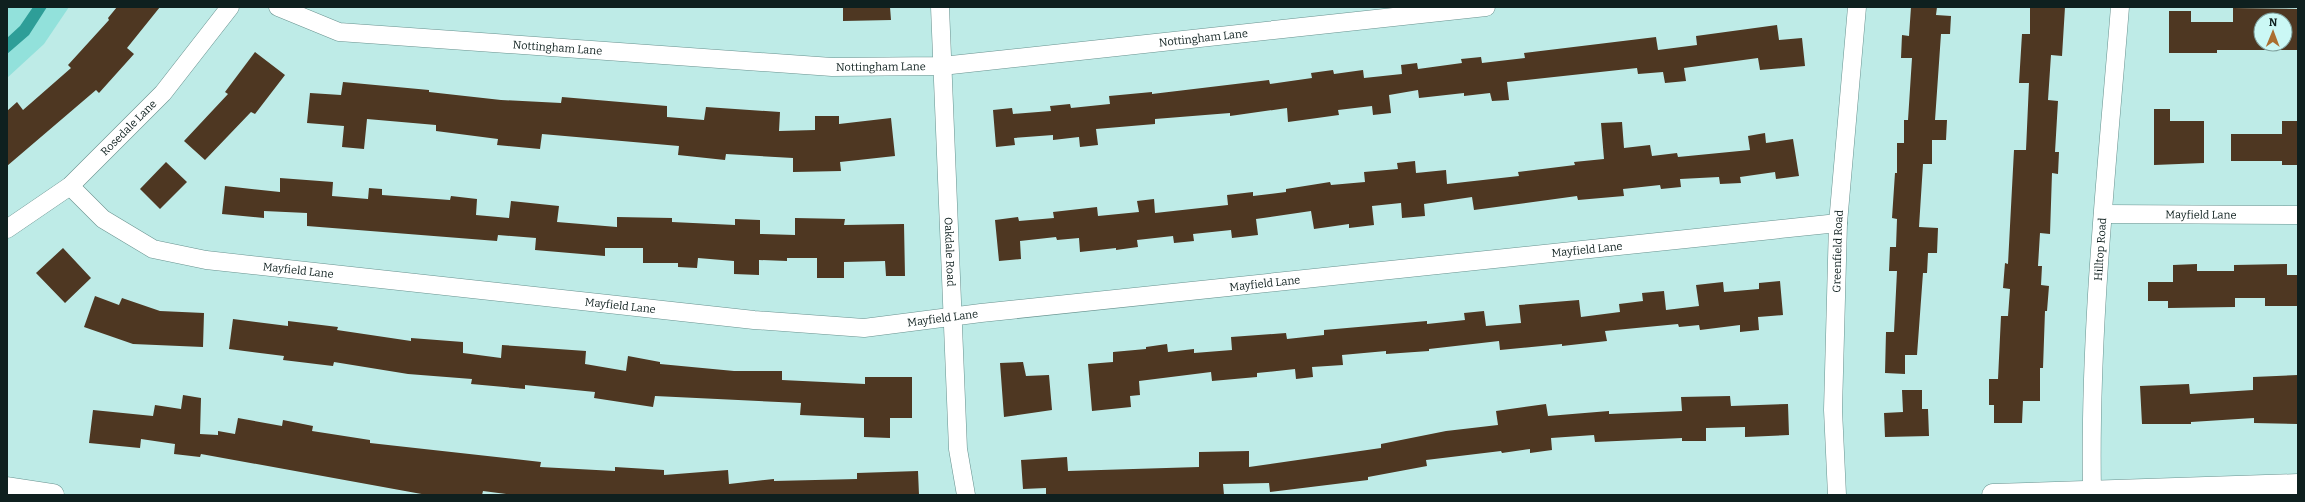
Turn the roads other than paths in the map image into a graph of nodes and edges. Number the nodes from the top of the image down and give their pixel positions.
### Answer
1 (230, 7) edge
2 (278, 7) edge
3 (940, 7) edge
4 (1486, 7) edge
5 (1857, 7) edge
6 (2120, 7) edge
7 (942, 66) junction
8 (70, 186) junction
9 (2104, 214) junction
10 (2298, 215) edge
11 (1838, 223) junction
12 (7, 229) edge
13 (953, 316) junction
14 (2298, 485) edge
15 (7, 488) edge
16 (2092, 492) junction
17 (53, 495) edge
18 (966, 495) edge
19 (1837, 495) edge
20 (1993, 495) edge

1 - 8 street, Rosedale Lane
2 - 7 street, Nottingham Lane
3 - 7 street, Oakdale Road
4 - 7 street, Nottingham Lane
5 - 11 street, Greenfield Road
6 - 9 street, Hilltop Road
7 - 13 street, Oakdale Road
8 - 12 street, Rosedale Lane
8 - 13 street, Mayfield Lane
9 - 10 street, Mayfield Lane
9 - 16 street, Hilltop Road
11 - 13 street, Mayfield Lane
11 - 19 street, Greenfield Road
13 - 18 street, Oakdale Road
14 - 16 street
15 - 17 street
16 - 20 street

